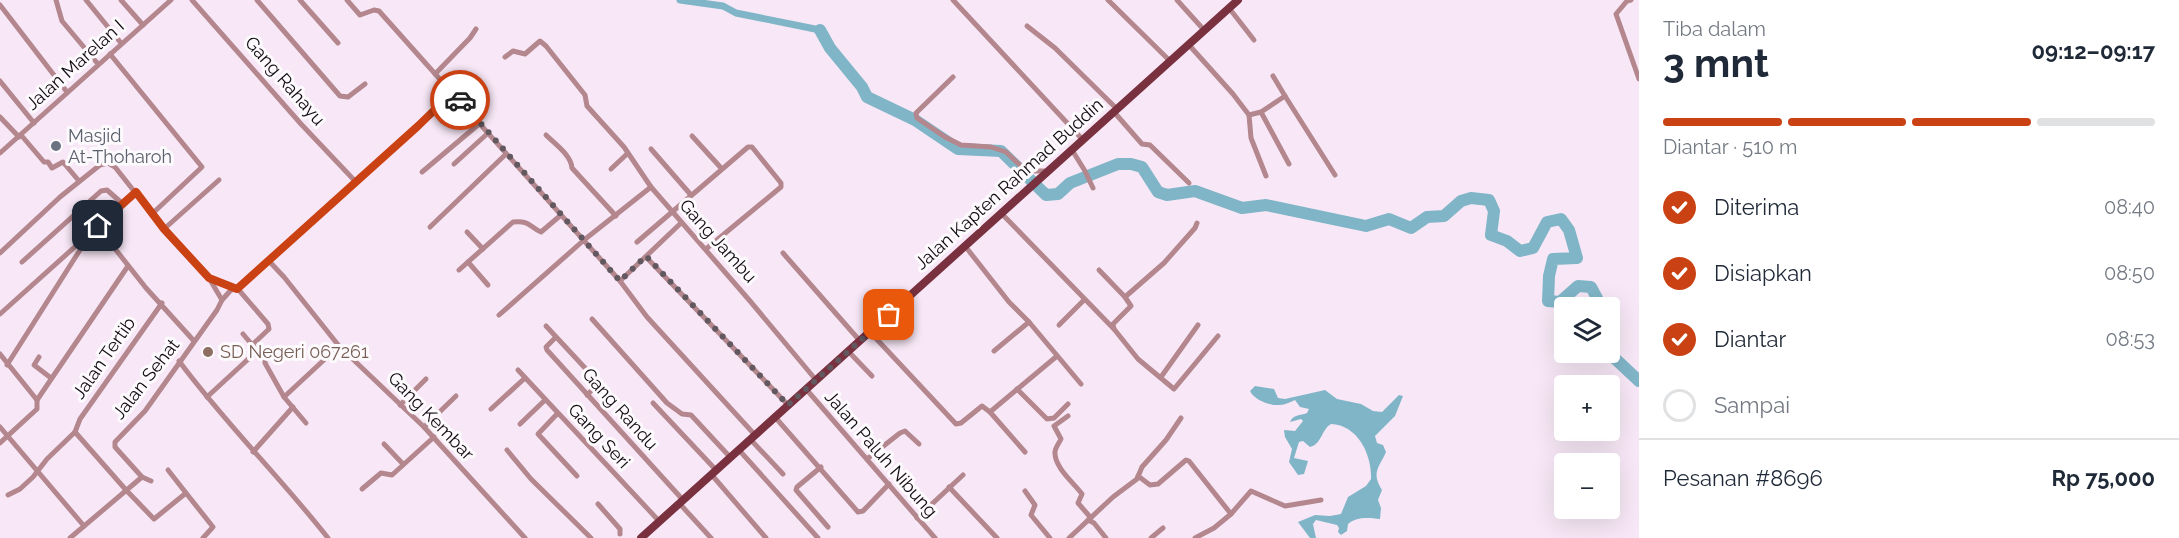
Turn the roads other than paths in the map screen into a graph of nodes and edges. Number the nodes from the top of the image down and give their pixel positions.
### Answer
1 (56, 0) edge
2 (86, 0) edge
3 (121, 0) edge
4 (171, 0) edge
5 (192, 0) edge
6 (257, 0) edge
7 (300, 0) edge
8 (347, 0) edge
9 (953, 0) edge
10 (1108, 0) edge
11 (1177, 0) edge
12 (1238, 0) edge
13 (1631, 0) edge
14 (0, 4) edge
15 (1229, 8) junction
16 (143, 25) junction
17 (1027, 26) dead end
18 (476, 28) dead end
19 (1204, 30) junction
20 (1254, 40) dead end
21 (121, 43) junction
22 (338, 43) dead end
23 (1189, 45) junction
24 (110, 54) junction
25 (505, 57) dead end
26 (1170, 61) junction
27 (98, 64) junction
28 (435, 74) junction
29 (1273, 76) dead end
30 (953, 77) dead end
31 (1639, 79) edge
32 (0, 81) edge
33 (364, 84) dead end
34 (67, 92) junction
35 (453, 92) junction
36 (1285, 96) junction
37 (462, 103) junction
38 (1115, 111) junction
39 (1261, 112) junction
40 (1248, 115) junction
41 (0, 117) edge
42 (442, 121) dead end
43 (34, 123) junction
44 (479, 124) junction
45 (488, 134) junction
46 (546, 135) dead end
47 (20, 136) junction
48 (692, 136) dead end
49 (1083, 140) junction
50 (651, 149) dead end
51 (1072, 150) junction
52 (0, 153) edge
53 (628, 153) junction
54 (506, 154) junction
55 (454, 164) dead end
56 (1289, 164) dead end
57 (611, 169) dead end
58 (722, 169) junction
59 (1047, 171) junction
60 (422, 172) dead end
61 (1266, 176) dead end
62 (1335, 176) dead end
63 (219, 180) dead end
64 (79, 181) junction
65 (355, 181) junction
66 (1189, 183) dead end
67 (651, 187) junction
68 (1093, 188) dead end
69 (136, 192) junction
70 (691, 195) junction
71 (123, 204) junction
72 (671, 212) junction
73 (153, 213) junction
74 (1001, 213) junction
75 (561, 215) junction
76 (616, 216) junction
77 (681, 223) junction
78 (1197, 223) dead end
79 (98, 226) junction
80 (430, 227) dead end
81 (164, 229) junction
82 (467, 232) dead end
83 (89, 235) junction
84 (584, 240) junction
85 (637, 242) dead end
86 (964, 246) junction
87 (483, 249) junction
88 (706, 249) junction
89 (0, 252) edge
90 (783, 253) dead end
91 (646, 256) junction
92 (268, 260) junction
93 (22, 262) dead end
94 (468, 262) junction
95 (128, 266) junction
96 (459, 270) dead end
97 (1099, 270) dead end
98 (209, 278) junction
99 (620, 281) junction
100 (488, 285) dead end
101 (237, 289) junction
102 (1125, 297) junction
103 (222, 300) junction
104 (1084, 300) junction
105 (162, 303) junction
106 (0, 314) edge
107 (500, 315) dead end
108 (592, 319) dead end
109 (1029, 322) junction
110 (1059, 325) dead end
111 (1198, 325) dead end
112 (546, 326) dead end
113 (1114, 329) junction
114 (870, 332) junction
115 (243, 334) dead end
116 (1218, 336) dead end
117 (556, 338) junction
118 (194, 341) junction
119 (860, 341) junction
120 (252, 345) junction
121 (339, 346) junction
122 (257, 351) junction
123 (848, 351) junction
124 (994, 351) dead end
125 (0, 354) edge
126 (1057, 356) junction
127 (39, 357) dead end
128 (179, 361) junction
129 (7, 365) junction
130 (518, 370) dead end
131 (872, 376) dead end
132 (1161, 377) junction
133 (51, 378) junction
134 (525, 378) junction
135 (426, 379) dead end
136 (816, 380) junction
137 (1081, 384) dead end
138 (806, 389) junction
139 (1017, 389) junction
140 (587, 395) junction
141 (456, 396) dead end
142 (207, 397) junction
143 (284, 397) junction
144 (37, 400) junction
145 (545, 400) junction
146 (652, 403) dead end
147 (1068, 404) dead end
148 (400, 405) junction
149 (788, 405) junction
150 (293, 407) junction
151 (491, 409) dead end
152 (990, 412) junction
153 (557, 414) junction
154 (1068, 416) dead end
155 (775, 417) junction
156 (1180, 420) dead end
157 (306, 423) dead end
158 (520, 424) dead end
159 (0, 427) edge
160 (424, 428) junction
161 (75, 432) junction
162 (7, 435) junction
163 (434, 437) junction
164 (753, 437) junction
165 (0, 443) edge
166 (384, 444) dead end
167 (919, 444) dead end
168 (507, 450) dead end
169 (738, 450) junction
170 (253, 452) junction
171 (1025, 452) dead end
172 (730, 457) junction
173 (867, 459) junction
174 (403, 464) junction
175 (820, 467) junction
176 (36, 470) junction
177 (168, 470) dead end
178 (714, 472) junction
179 (783, 474) dead end
180 (963, 475) dead end
181 (577, 476) dead end
182 (142, 477) junction
183 (1137, 477) junction
184 (151, 481) dead end
185 (890, 485) junction
186 (949, 487) junction
187 (362, 489) dead end
188 (126, 490) junction
189 (1024, 491) dead end
190 (186, 493) junction
191 (8, 495) dead end
192 (1322, 500) dead end
193 (681, 502) junction
194 (598, 504) dead end
195 (1231, 514) junction
196 (917, 518) junction
197 (1090, 519) junction
198 (659, 521) junction
199 (84, 525) junction
200 (828, 527) dead end
201 (1163, 528) dead end
202 (620, 534) dead end
203 (70, 538) edge
204 (203, 538) edge
205 (328, 538) edge
206 (525, 538) edge
207 (591, 538) edge
208 (641, 538) edge
209 (711, 538) edge
210 (766, 538) edge
211 (818, 538) edge
212 (935, 538) edge
213 (997, 538) edge
214 (1050, 538) edge
215 (1069, 538) edge
216 (1106, 538) edge
217 (1151, 538) edge
218 (1196, 538) edge

1 - 27 street
2 - 21 street
3 - 16 street
4 - 16 street, Jalan Marelan I
5 - 65 street, Gang Rahayu
6 - 33 street
7 - 22 street
8 - 28 street
9 - 49 street
10 - 26 street
11 - 19 street
12 - 15 main road, Jalan Kapten Rahmad Buddin
13 - 31 street
14 - 34 street
15 - 19 main road, Jalan Kapten Rahmad Buddin
15 - 20 street
16 - 21 street, Jalan Marelan I
17 - 38 street
18 - 28 street
19 - 23 main road, Jalan Kapten Rahmad Buddin
21 - 24 street, Jalan Marelan I
23 - 26 main road, Jalan Kapten Rahmad Buddin
23 - 40 street
24 - 27 street, Jalan Marelan I
24 - 73 street
25 - 53 street, Gang Jambu
26 - 38 main road, Jalan Kapten Rahmad Buddin
27 - 34 street, Jalan Marelan I
28 - 35 street
29 - 36 street
30 - 59 street
32 - 43 street
34 - 43 street, Jalan Marelan I
35 - 37 street
35 - 65 street
36 - 39 street
36 - 62 street
37 - 42 street
37 - 44 street
38 - 49 main road, Jalan Kapten Rahmad Buddin
38 - 66 street
39 - 40 street
39 - 56 street
40 - 61 street
41 - 47 street
43 - 47 street, Jalan Marelan I
44 - 45 street
44 - 60 street
45 - 54 street
45 - 55 street
46 - 76 street
47 - 52 street, Jalan Marelan I
47 - 64 street
48 - 58 street
49 - 51 main road, Jalan Kapten Rahmad Buddin
50 - 70 street
51 - 59 main road, Jalan Kapten Rahmad Buddin
51 - 68 street
53 - 57 street
53 - 67 street, Gang Jambu
54 - 75 street
54 - 80 street
58 - 70 street
58 - 88 street
59 - 74 main road, Jalan Kapten Rahmad Buddin
63 - 81 street
64 - 69 street
64 - 89 street
65 - 92 street
67 - 72 street, Gang Jambu
67 - 76 street
69 - 71 street
69 - 73 street
70 - 72 street
71 - 79 street
71 - 93 street
72 - 77 street, Gang Jambu
72 - 85 street
73 - 81 street
74 - 86 main road, Jalan Kapten Rahmad Buddin
74 - 104 street
75 - 84 street
75 - 87 street
76 - 84 street
77 - 88 street, Gang Jambu
77 - 91 street
78 - 102 street
79 - 83 street
79 - 95 street
81 - 98 street
82 - 87 street
83 - 106 street
83 - 129 street
84 - 99 street
84 - 107 street
86 - 109 street
86 - 114 main road, Jalan Kapten Rahmad Buddin
87 - 94 street
88 - 136 street, Gang Jambu
90 - 119 street
91 - 99 street
91 - 149 street
92 - 101 street
92 - 121 street, Gang Kembar
94 - 96 street
94 - 100 street
95 - 105 street
95 - 133 street
97 - 102 street
98 - 101 street
98 - 103 street
99 - 164 street
101 - 103 street
101 - 120 street
102 - 113 street
103 - 118 street, Jalan Sehat
104 - 110 street
104 - 113 street
105 - 118 street
105 - 161 street, Jalan Tertib
108 - 172 street
109 - 124 street
109 - 126 street
111 - 132 street
112 - 117 street
113 - 132 street
114 - 119 main road, Jalan Kapten Rahmad Buddin
114 - 152 street
115 - 120 street
116 - 132 street
117 - 140 street, Gang Randu
117 - 140 street
118 - 128 street, Jalan Sehat
119 - 123 main road, Jalan Kapten Rahmad Buddin
120 - 122 street
121 - 143 street
121 - 148 street, Gang Kembar
122 - 142 street
122 - 143 street
123 - 131 street
123 - 136 main road, Jalan Kapten Rahmad Buddin
125 - 129 street
126 - 137 street
126 - 139 street
127 - 133 street
128 - 142 street
128 - 182 street, Jalan Sehat
129 - 144 street
130 - 134 street, Gang Seri
133 - 144 street
134 - 145 street, Gang Seri
134 - 151 street
135 - 148 street
136 - 138 main road, Jalan Kapten Rahmad Buddin
138 - 149 main road, Jalan Kapten Rahmad Buddin
138 - 173 street, Jalan Paluh Nibung
139 - 147 street
139 - 152 street
140 - 193 street, Gang Randu
141 - 160 street
142 - 170 street
143 - 150 street
144 - 162 street
145 - 153 street, Gang Seri
145 - 158 street
146 - 178 street
148 - 160 street, Gang Kembar
149 - 155 main road, Jalan Kapten Rahmad Buddin
150 - 157 street
150 - 170 street
152 - 171 street
153 - 181 street
153 - 198 street, Gang Seri
154 - 197 street
155 - 164 main road, Jalan Kapten Rahmad Buddin
155 - 175 street
156 - 183 street
159 - 162 street
160 - 163 street, Gang Kembar
161 - 176 street, Jalan Tertib
161 - 188 street
162 - 165 street
162 - 176 street
163 - 174 street
163 - 206 street, Gang Kembar
164 - 169 main road, Jalan Kapten Rahmad Buddin
164 - 179 street
166 - 174 street
167 - 173 street
168 - 207 street
169 - 172 main road, Jalan Kapten Rahmad Buddin
169 - 211 street
170 - 205 street
172 - 178 main road, Jalan Kapten Rahmad Buddin
173 - 185 street, Jalan Paluh Nibung
174 - 187 street
175 - 185 street
175 - 200 street
176 - 191 street, Jalan Tertib
176 - 199 street
177 - 190 street
178 - 193 main road, Jalan Kapten Rahmad Buddin
178 - 210 street
180 - 186 street
182 - 184 street
182 - 188 street
183 - 195 street
183 - 197 street
185 - 196 street, Jalan Paluh Nibung
186 - 196 street
186 - 213 street
188 - 190 street
188 - 199 street
189 - 214 street
190 - 204 street
192 - 195 street
193 - 198 main road, Jalan Kapten Rahmad Buddin
193 - 209 street, Gang Randu
194 - 202 street
195 - 218 street
196 - 212 street, Jalan Paluh Nibung
197 - 215 street
197 - 216 street
198 - 208 main road, Jalan Kapten Rahmad Buddin
199 - 203 street
201 - 217 street

